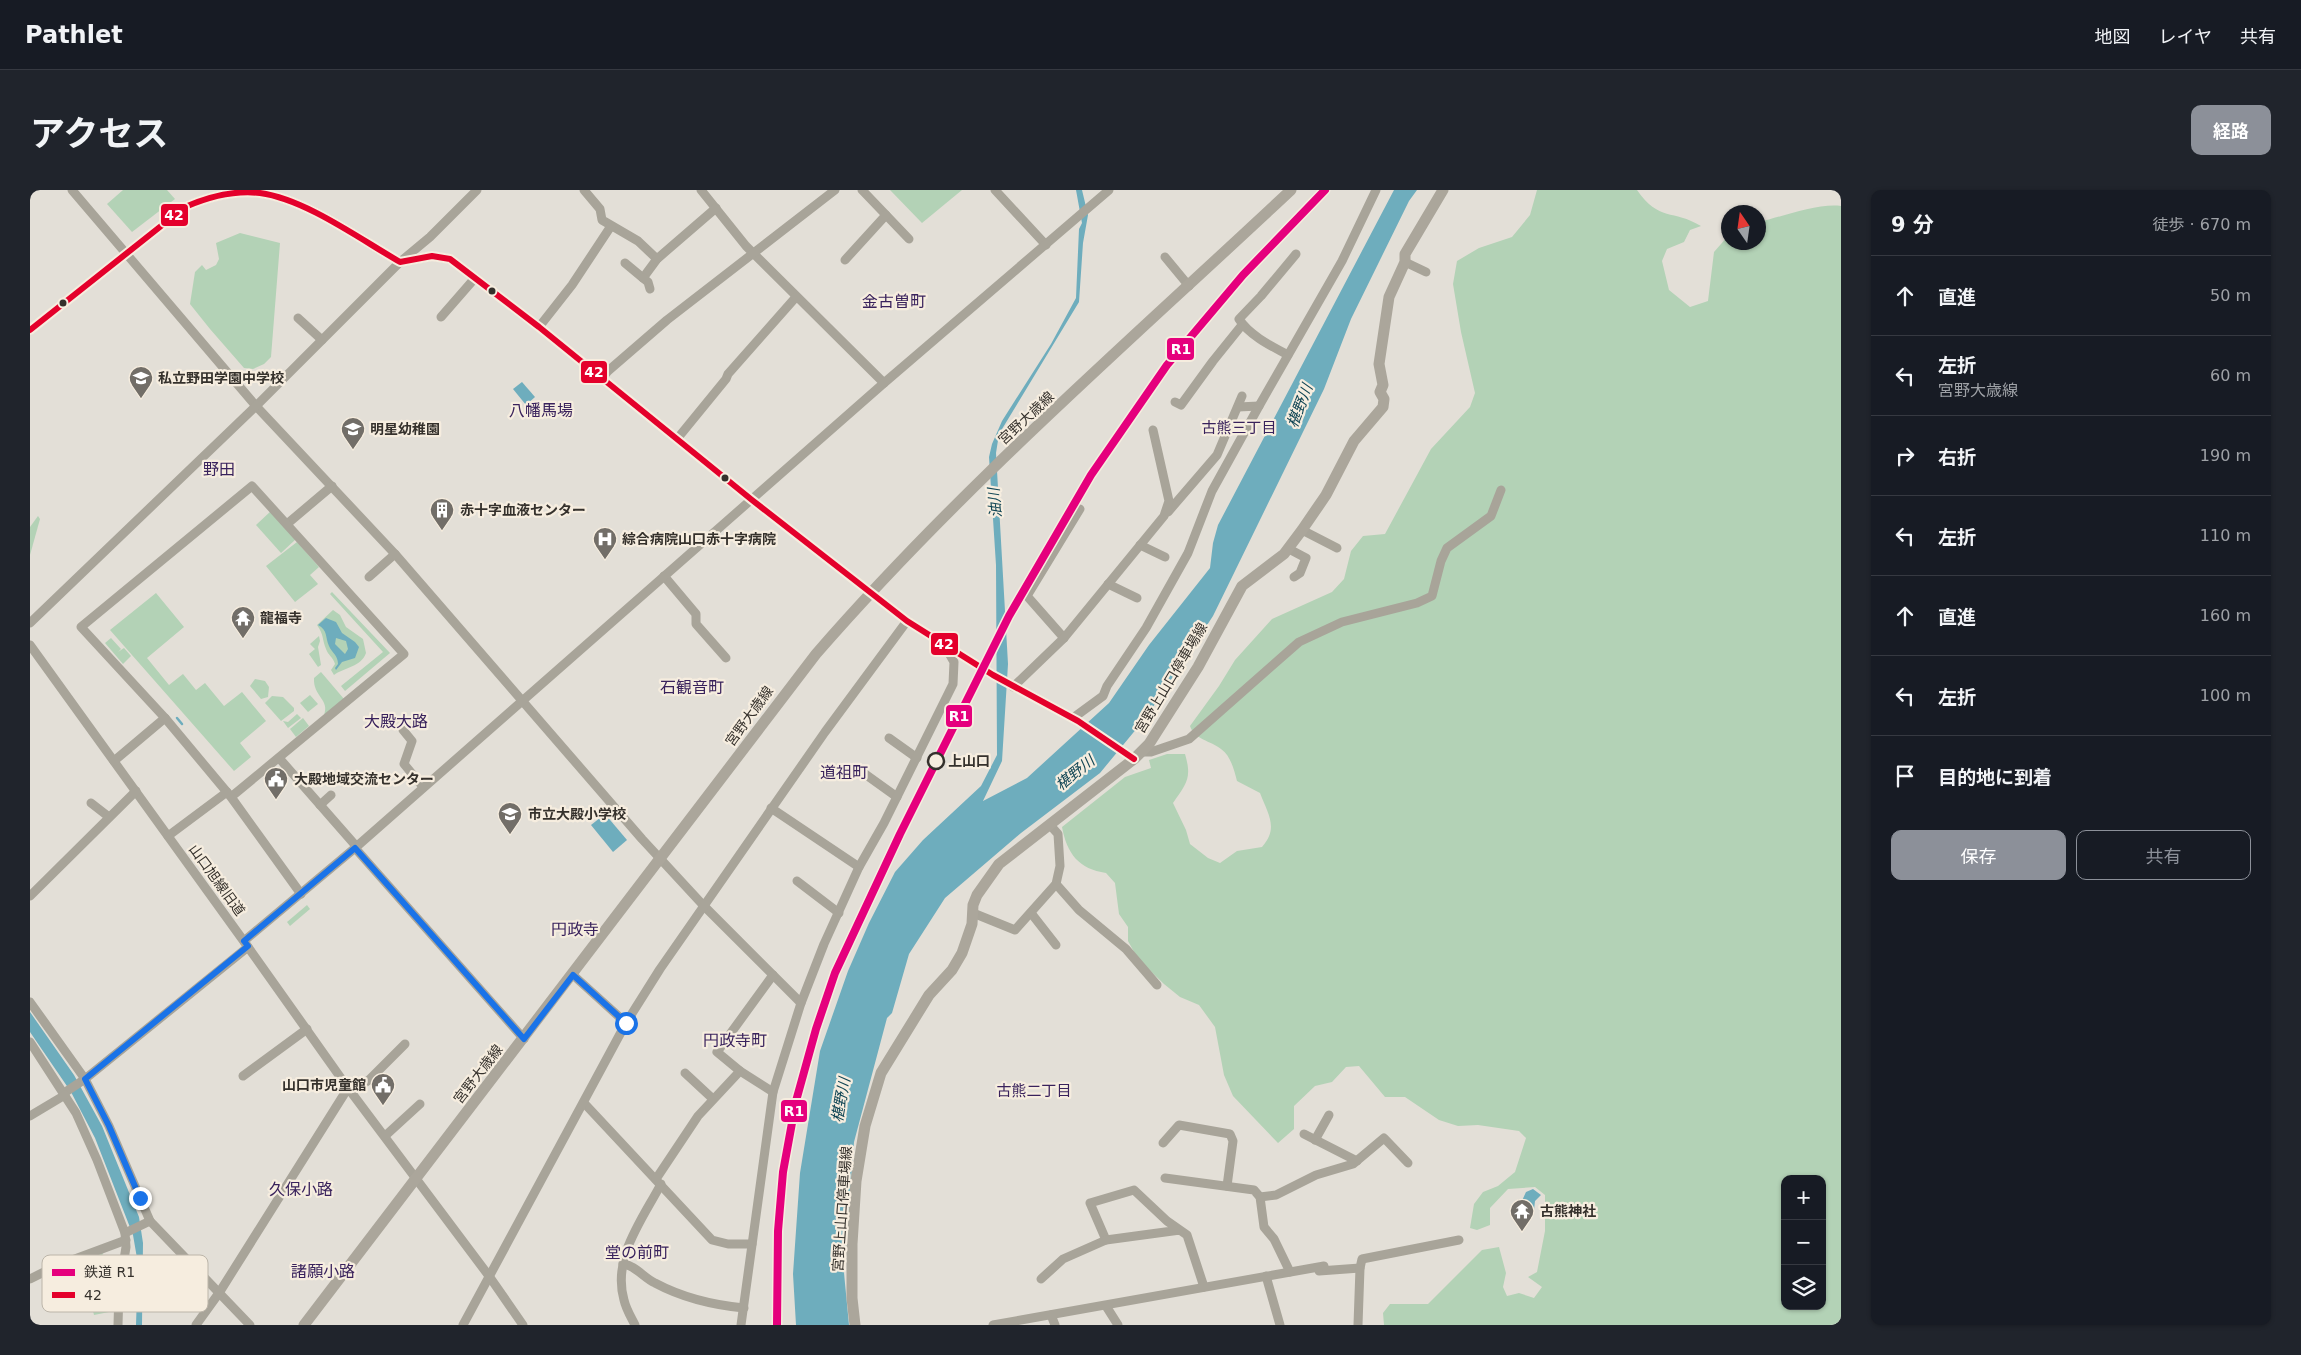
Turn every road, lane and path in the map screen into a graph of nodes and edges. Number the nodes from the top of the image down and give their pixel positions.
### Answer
1 (72, 190) edge
2 (477, 190) edge
3 (584, 190) edge
4 (701, 190) edge
5 (835, 190) edge
6 (862, 190) edge
7 (995, 190) edge
8 (1109, 190) edge
9 (1291, 190) edge
10 (1376, 190) edge
11 (1443, 190) edge
12 (716, 208) junction
13 (886, 215) junction
14 (611, 226) junction
15 (909, 239) dead end
16 (1046, 245) junction
17 (755, 253) junction
18 (127, 254) junction
19 (1296, 254) dead end
20 (1164, 257) dead end
21 (657, 259) junction
22 (845, 260) dead end
23 (400, 262) junction
24 (1405, 262) junction
25 (625, 263) dead end
26 (1426, 272) dead end
27 (475, 278) junction
28 (643, 278) junction
29 (1189, 286) junction
30 (650, 289) dead end
31 (796, 297) junction
32 (441, 317) dead end
33 (298, 318) dead end
34 (1242, 325) junction
35 (539, 327) junction
36 (30, 330) edge
37 (322, 340) junction
38 (1288, 355) junction
39 (602, 378) junction
40 (884, 383) junction
41 (1242, 396) dead end
42 (1181, 405) dead end
43 (256, 406) junction
44 (1259, 406) junction
45 (1238, 407) junction
46 (1153, 430) dead end
47 (677, 439) junction
48 (332, 486) junction
49 (1501, 490) dead end
50 (752, 500) junction
51 (1080, 509) dead end
52 (1164, 516) junction
53 (287, 524) junction
54 (1302, 530) junction
55 (1140, 545) junction
56 (1337, 548) dead end
57 (1289, 549) junction
58 (395, 554) junction
59 (1165, 557) dead end
60 (664, 576) junction
61 (1300, 576) dead end
62 (369, 577) dead end
63 (1108, 584) junction
64 (870, 592) junction
65 (1137, 598) dead end
66 (907, 620) junction
67 (30, 623) edge
68 (1064, 638) junction
69 (942, 644) junction
70 (30, 645) edge
71 (726, 658) dead end
72 (1011, 685) junction
73 (523, 701) junction
74 (165, 718) junction
75 (1076, 720) junction
76 (403, 730) dead end
77 (889, 738) dead end
78 (1135, 756) junction
79 (279, 758) junction
80 (916, 758) junction
81 (114, 761) junction
82 (858, 768) dead end
83 (423, 787) junction
84 (136, 791) junction
85 (229, 795) junction
86 (331, 796) dead end
87 (897, 797) junction
88 (91, 803) dead end
89 (320, 805) junction
90 (771, 808) junction
91 (109, 817) junction
92 (1050, 824) junction
93 (168, 836) junction
94 (356, 847) junction
95 (660, 859) junction
96 (859, 867) junction
97 (797, 881) dead end
98 (1056, 884) junction
99 (302, 894) junction
100 (30, 896) edge
101 (703, 905) junction
102 (839, 913) junction
103 (973, 913) junction
104 (1031, 913) junction
105 (246, 944) junction
106 (1056, 945) dead end
107 (573, 975) junction
108 (772, 975) junction
109 (1157, 984) dead end
110 (30, 1002) edge
111 (801, 1003) junction
112 (626, 1023) junction
113 (307, 1029) junction
114 (524, 1039) junction
115 (30, 1042) edge
116 (405, 1044) dead end
117 (740, 1071) junction
118 (685, 1073) dead end
119 (243, 1076) dead end
120 (84, 1080) junction
121 (350, 1090) junction
122 (773, 1092) junction
123 (66, 1093) junction
124 (713, 1099) junction
125 (584, 1102) junction
126 (420, 1104) dead end
127 (1328, 1115) dead end
128 (30, 1116) edge
129 (1304, 1134) dead end
130 (385, 1136) junction
131 (1315, 1140) junction
132 (1163, 1143) dead end
133 (1357, 1161) junction
134 (1408, 1163) dead end
135 (1165, 1178) dead end
136 (416, 1180) junction
137 (658, 1181) junction
138 (1227, 1186) junction
139 (1260, 1197) junction
140 (148, 1222) junction
141 (1180, 1230) junction
142 (126, 1235) junction
143 (1106, 1240) junction
144 (1459, 1240) dead end
145 (752, 1244) junction
146 (81, 1255) edge
147 (123, 1255) edge
148 (181, 1255) edge
149 (1361, 1260) junction
150 (623, 1264) junction
151 (1324, 1266) dead end
152 (1311, 1269) junction
153 (1290, 1272) junction
154 (42, 1273) edge
155 (489, 1276) junction
156 (1266, 1276) junction
157 (30, 1279) edge
158 (1040, 1279) dead end
159 (208, 1282) edge
160 (1204, 1287) junction
161 (219, 1293) junction
162 (1106, 1306) junction
163 (208, 1308) edge
164 (744, 1308) junction
165 (118, 1312) edge
166 (205, 1312) edge
167 (1051, 1315) junction
168 (1003, 1324) edge
169 (118, 1325) edge
170 (196, 1325) edge
171 (250, 1325) edge
172 (304, 1325) edge
173 (463, 1325) edge
174 (523, 1325) edge
175 (635, 1325) edge
176 (742, 1325) edge
177 (855, 1325) edge
178 (993, 1325) edge
179 (1055, 1325) edge
180 (1118, 1325) edge
181 (1280, 1325) edge
182 (1358, 1325) edge

1 - 18 street
2 - 23 street
3 - 14 street
4 - 12 street
5 - 17 street
6 - 13 street
7 - 16 street
8 - 16 street
9 - 29 main road, 宮野大歳線
10 - 38 street
11 - 24 main road, 宮野上山口停車場線
12 - 17 street
12 - 21 street
13 - 15 street
13 - 22 street
14 - 21 street
14 - 35 street
16 - 40 street
17 - 31 street
17 - 39 street
18 - 23 street
18 - 36 street
18 - 43 street
19 - 34 street
20 - 29 street
21 - 28 street
23 - 27 street
23 - 37 street
24 - 26 street
24 - 54 main road, 宮野上山口停車場線
25 - 28 street
27 - 32 street
27 - 35 street
28 - 30 street
29 - 64 main road, 宮野大歳線
31 - 40 street
31 - 47 street
33 - 37 street
34 - 38 street
34 - 42 street
35 - 39 street
37 - 43 street
38 - 44 street
39 - 47 street
40 - 50 street
41 - 45 street
43 - 48 street
43 - 67 street
44 - 45 street
44 - 75 street
45 - 52 street
46 - 52 street
47 - 50 street
48 - 53 street
48 - 58 street
49 - 78 street
50 - 60 street
50 - 64 street
51 - 68 street
52 - 55 street
53 - 74 street
53 - 79 street
54 - 56 street
54 - 57 main road, 宮野上山口停車場線
55 - 59 street
55 - 63 street
57 - 61 street
57 - 78 main road, 宮野上山口停車場線
58 - 62 street
58 - 73 street
60 - 71 street
60 - 73 street
63 - 65 street
63 - 68 street
64 - 66 street
64 - 95 main road, 宮野大歳線
66 - 69 street
66 - 90 street
68 - 72 street
69 - 72 street
69 - 80 street
70 - 81 street, 山口旭線旧道
72 - 75 street
73 - 83 street
73 - 95 street
74 - 81 street
74 - 85 street
75 - 78 street
76 - 83 street
77 - 80 street
78 - 92 main road, 宮野上山口停車場線
79 - 85 street
79 - 89 street
80 - 87 street
81 - 84 street, 山口旭線旧道
82 - 87 street
83 - 94 street
84 - 91 street
84 - 93 street, 山口旭線旧道
85 - 93 street
85 - 99 street
86 - 89 street
87 - 96 street
88 - 91 street
89 - 94 street
90 - 96 street
90 - 101 street
91 - 100 street
92 - 98 street
92 - 103 main road, 宮野上山口停車場線
93 - 105 street, 山口旭線旧道
94 - 99 street
94 - 114 street
95 - 101 street
95 - 107 main road, 宮野大歳線
96 - 102 street
97 - 102 street
98 - 104 street
98 - 109 street
99 - 105 street
101 - 108 street
101 - 112 street
102 - 111 street
103 - 104 street
103 - 177 main road, 宮野上山口停車場線
104 - 106 street
105 - 113 street, 山口旭線旧道
105 - 120 street
107 - 112 street
107 - 114 main road, 宮野大歳線
108 - 111 street
108 - 117 street
110 - 120 street
111 - 122 street
112 - 125 street
113 - 119 street
113 - 121 street, 山口旭線旧道
114 - 136 main road, 宮野大歳線
115 - 123 street
116 - 121 street
117 - 122 street
117 - 124 street
118 - 124 street
120 - 123 street
120 - 140 street
121 - 130 street, 山口旭線旧道
121 - 161 street
122 - 145 street
123 - 128 street
123 - 142 street
124 - 137 street
125 - 137 street
125 - 155 street
126 - 130 street
127 - 131 street
129 - 131 street
130 - 136 street, 山口旭線旧道
131 - 133 street
132 - 138 street
133 - 134 street
133 - 139 street
135 - 138 street
136 - 155 street, 山口旭線旧道
136 - 172 main road, 宮野大歳線
137 - 145 street
137 - 150 street
138 - 139 street
139 - 153 street
140 - 142 street
140 - 148 street
141 - 143 street
141 - 143 street
141 - 160 street
142 - 146 street
142 - 147 street
143 - 158 street
144 - 149 street
145 - 164 street
149 - 152 street
149 - 182 street
150 - 164 street
150 - 175 street
151 - 152 street
152 - 153 street
153 - 156 street
154 - 157 street
155 - 173 street
155 - 174 street, 山口旭線旧道
156 - 160 street
156 - 181 street
159 - 161 street
160 - 162 street
161 - 163 street
161 - 171 street
162 - 167 street
162 - 180 street
164 - 176 street
165 - 169 street
166 - 170 street
167 - 168 street
167 - 179 street
168 - 178 street

